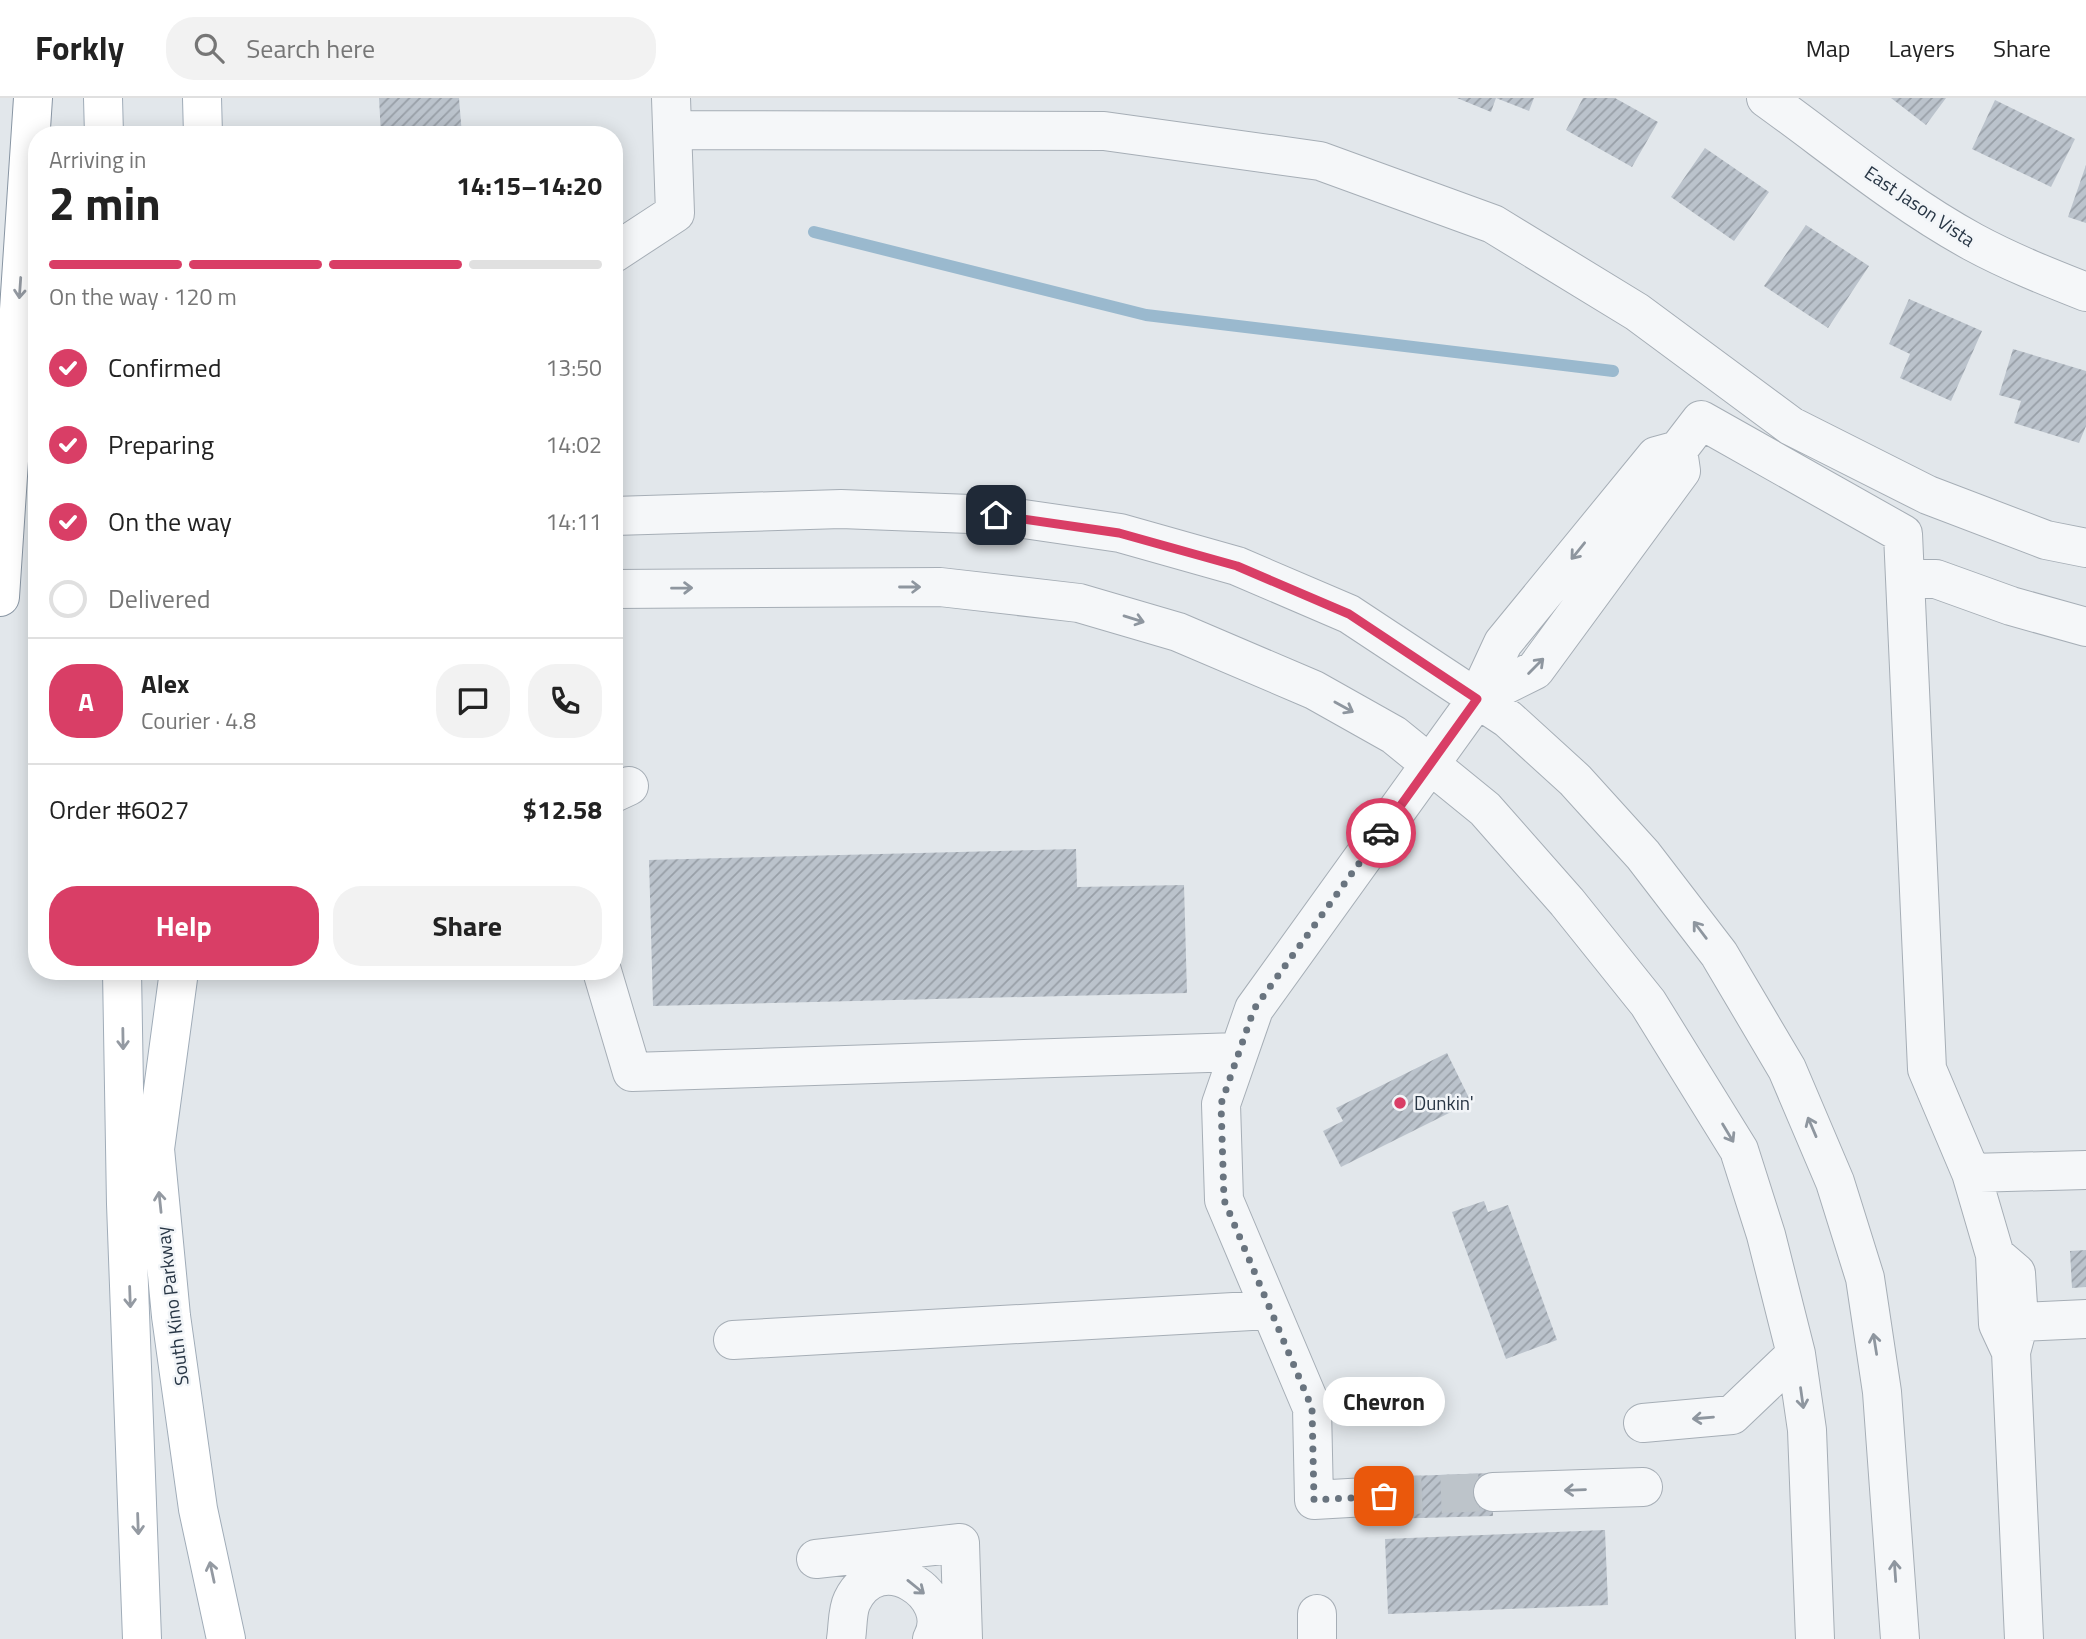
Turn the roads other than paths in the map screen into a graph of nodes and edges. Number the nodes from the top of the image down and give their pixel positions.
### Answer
1 (33, 98) edge
2 (103, 98) edge
3 (202, 98) edge
4 (1766, 98) edge
5 (671, 114) edge
6 (31, 126) edge
7 (104, 126) edge
8 (203, 126) edge
9 (28, 174) edge
10 (623, 247) edge
11 (2086, 292) edge
12 (623, 516) edge
13 (2086, 548) edge
14 (1906, 579) junction
15 (623, 589) edge
16 (0, 597) edge
17 (2086, 627) edge
18 (1477, 699) junction
19 (1431, 765) junction
20 (122, 980) edge
21 (178, 980) edge
22 (605, 980) edge
23 (1238, 1052) junction
24 (2086, 1170) edge
25 (1971, 1173) junction
26 (1269, 1310) junction
27 (2086, 1319) edge
28 (2015, 1337) junction
29 (733, 1340) dead end
30 (1796, 1354) junction
31 (1643, 1423) dead end
32 (1643, 1487) dead end
33 (1493, 1492) tunnel mouth
34 (1384, 1496) tunnel mouth
35 (816, 1559) dead end
36 (142, 1639) edge
37 (226, 1639) edge
38 (846, 1639) edge
39 (932, 1639) edge
40 (963, 1639) edge
41 (1815, 1639) edge
42 (1900, 1639) edge
43 (2024, 1639) edge

1 -> 6 main road
2 - 7 main road
3 - 8 main road
4 - 11 street, East Jason Vista
5 - 10 street
5 - 13 street
9 -> 16 main road
12 - 18 street
14 - 17 street
14 - 18 street
14 - 25 street
15 -> 19 street
18 - 19 street
42 -> 18 street
19 - 23 street
19 -> 30 street
20 -> 36 main road, South Kino Parkway
37 -> 21 main road, South Kino Parkway
22 - 23 street
23 - 26 street
24 - 25 street
25 - 28 street
26 - 29 street
26 - 34 street
27 - 28 street
28 - 43 street
30 -> 31 street
30 -> 41 street
32 -> 33 street
35 - 40 street
38 -> 39 street

